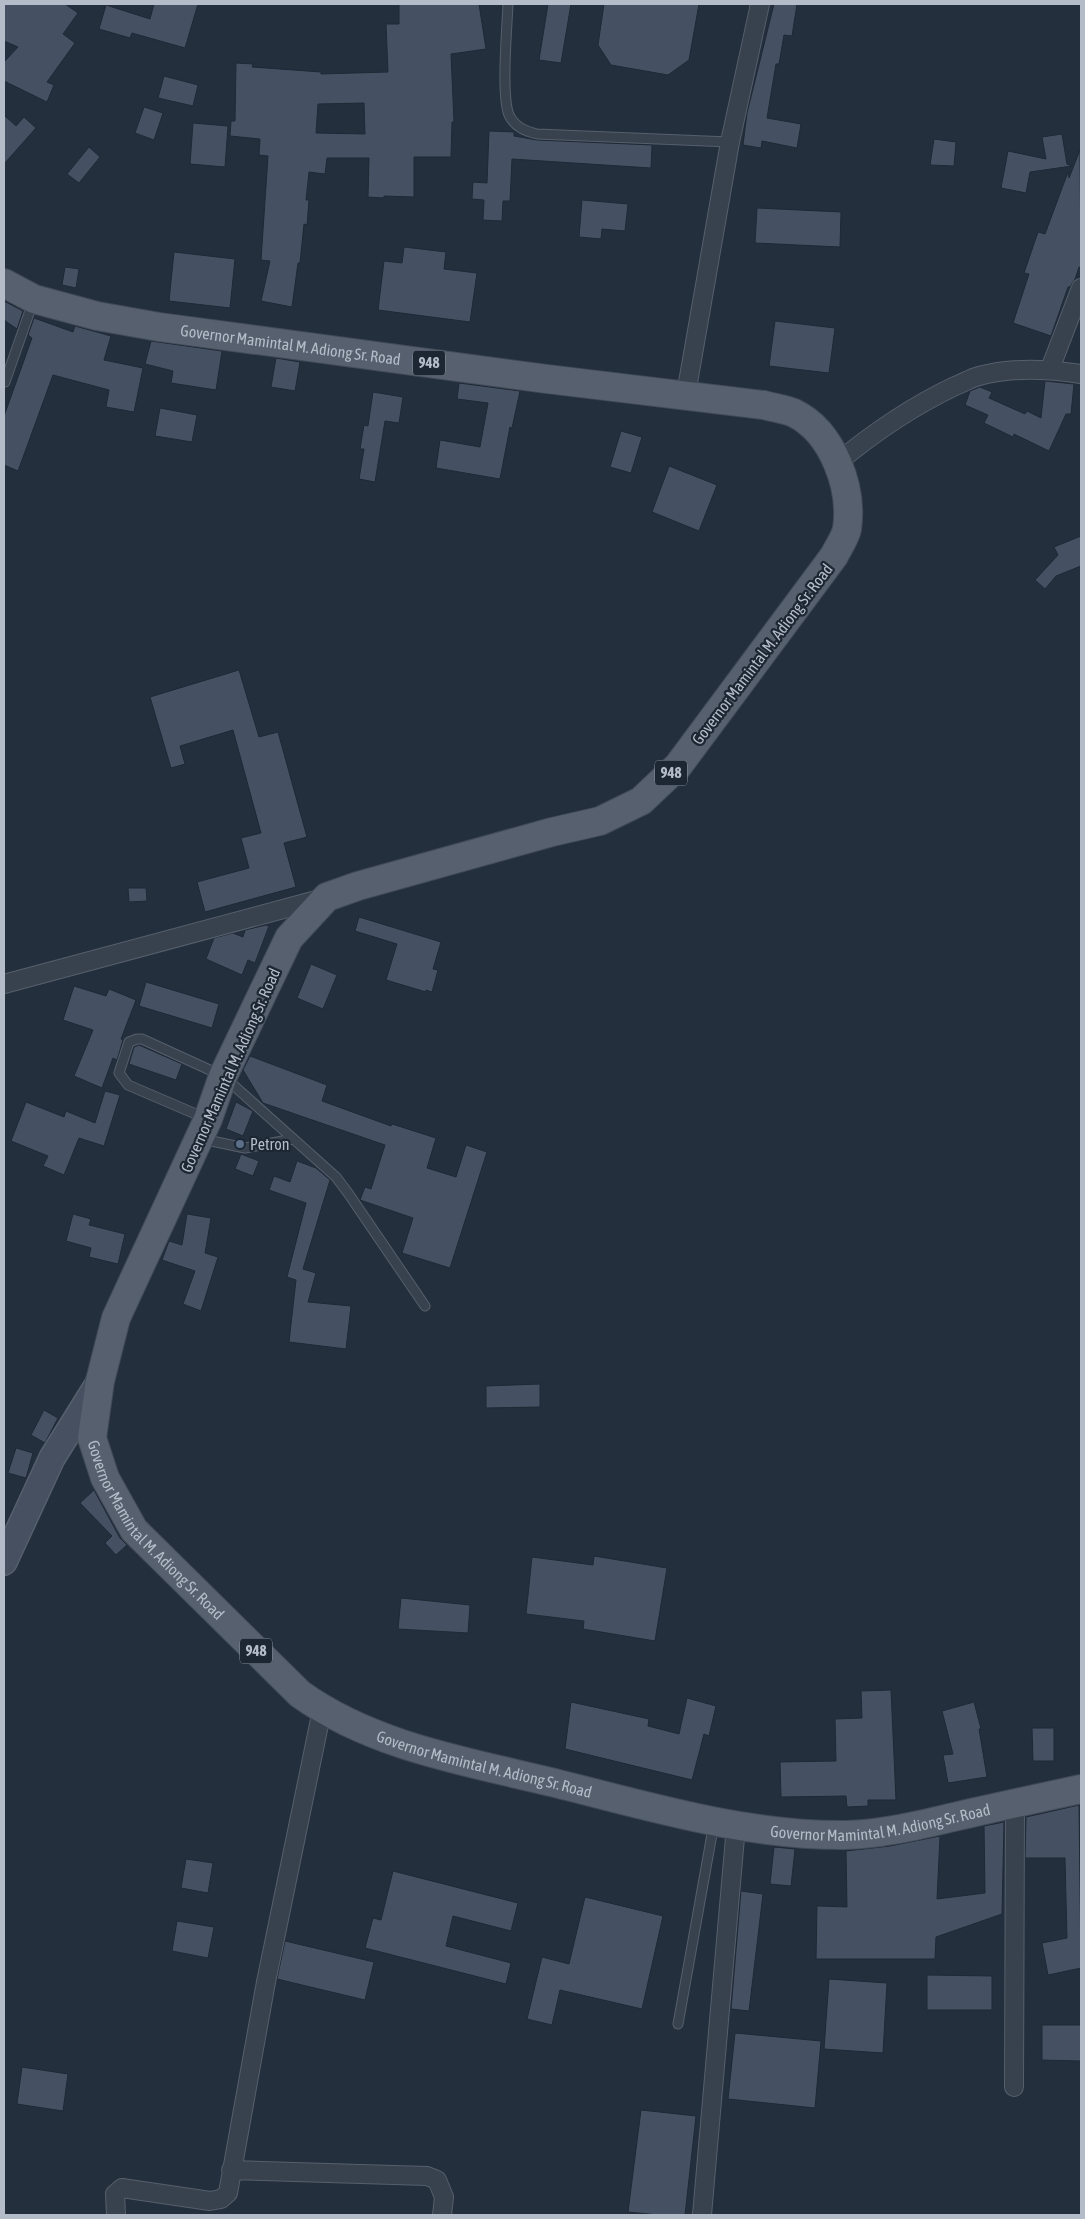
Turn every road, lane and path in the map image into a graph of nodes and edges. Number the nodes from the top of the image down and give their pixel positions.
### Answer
1 (508, 4) edge
2 (760, 4) edge
3 (730, 142) junction
4 (4, 284) edge
5 (1081, 288) edge
6 (34, 299) junction
7 (1050, 370) junction
8 (1081, 374) edge
9 (4, 383) edge
10 (686, 394) junction
11 (837, 462) junction
12 (327, 898) junction
13 (4, 984) edge
14 (223, 1076) junction
15 (204, 1129) junction
16 (293, 1140) junction
17 (425, 1306) dead end
18 (100, 1381) junction
19 (4, 1562) edge
20 (322, 1710) junction
21 (1081, 1789) edge
22 (1015, 1803) junction
23 (725, 1824) junction
24 (678, 2024) dead end
25 (1014, 2087) dead end
26 (232, 2170) junction
27 (116, 2215) edge
28 (442, 2215) edge
29 (702, 2215) edge

1 - 3 lane
2 - 3 street
3 - 10 street
4 - 6 main road, Governor Mamintal M. Adiong Sr. Road / 948
5 - 7 street
6 - 9 lane
6 - 10 main road, Governor Mamintal M. Adiong Sr. Road / 948
7 - 8 street
7 - 11 street
10 - 11 main road, Governor Mamintal M. Adiong Sr. Road / 948
11 - 12 main road, Governor Mamintal M. Adiong Sr. Road / 948
12 - 13 street
12 - 14 main road, Governor Mamintal M. Adiong Sr. Road / 948
14 - 15 main road, Governor Mamintal M. Adiong Sr. Road / 948
14 - 15 lane
14 - 16 lane
15 - 16 lane
15 - 18 main road, Governor Mamintal M. Adiong Sr. Road / 948
16 - 17 lane
18 - 19 street
18 - 20 main road, Governor Mamintal M. Adiong Sr. Road / 948
20 - 23 main road, Governor Mamintal M. Adiong Sr. Road / 948
20 - 26 street
21 - 22 main road, Governor Mamintal M. Adiong Sr. Road / 948
22 - 23 main road, Governor Mamintal M. Adiong Sr. Road / 948
22 - 25 street
23 - 24 lane
23 - 29 street
26 - 27 street
26 - 28 street

